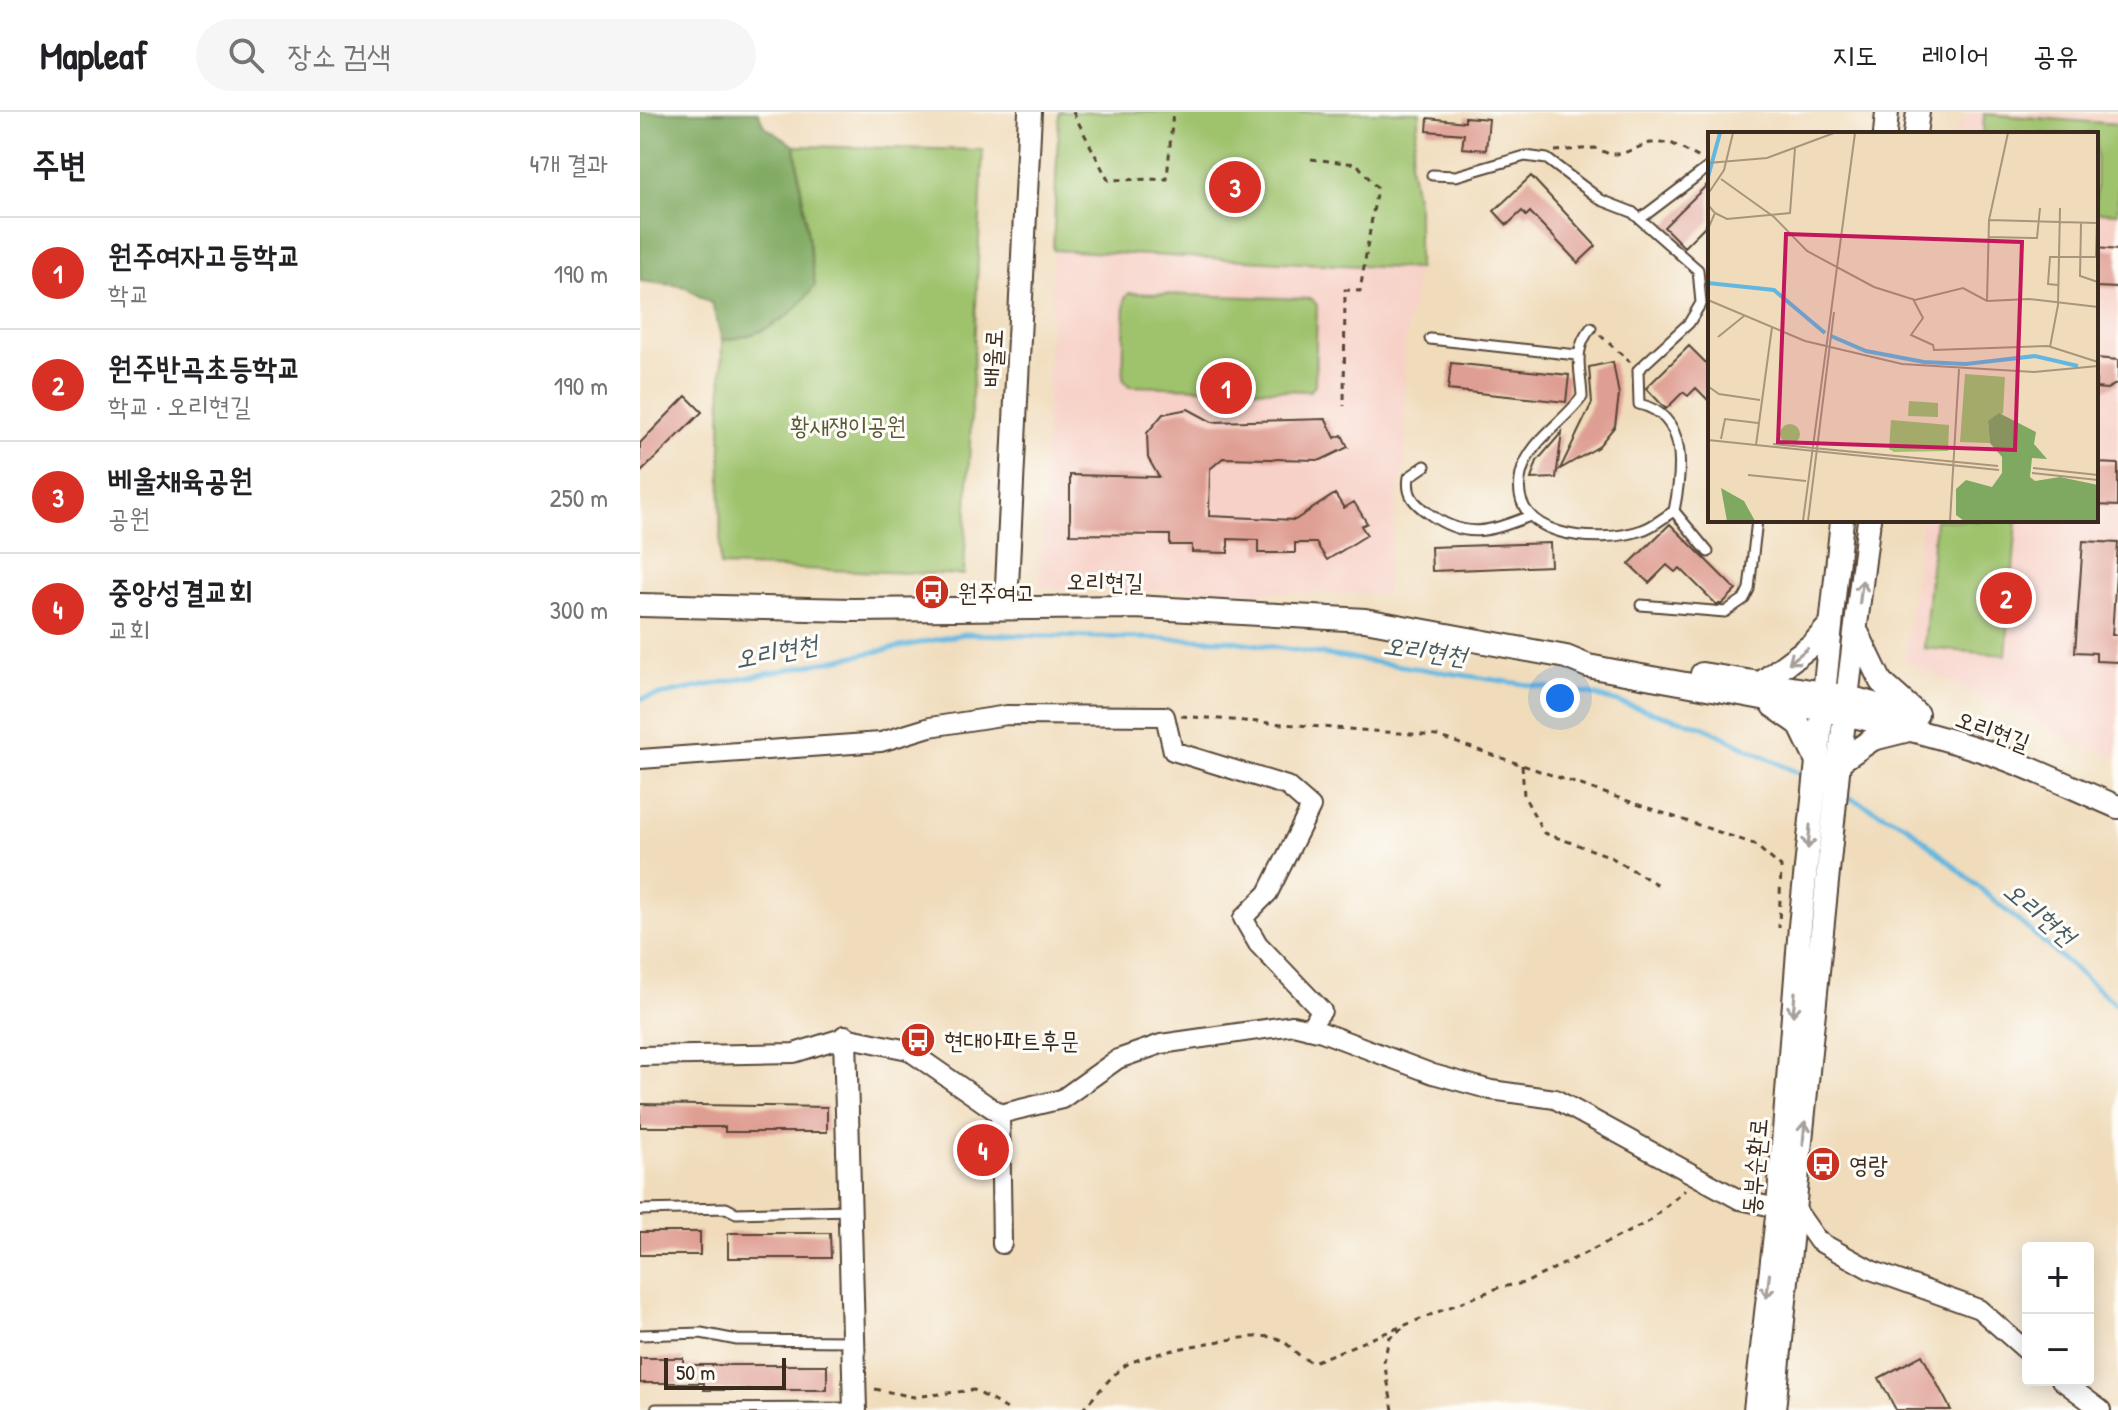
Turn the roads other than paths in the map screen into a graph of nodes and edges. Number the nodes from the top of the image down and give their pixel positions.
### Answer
1 (1030, 112) edge
2 (1887, 112) edge
3 (1918, 112) edge
4 (1885, 132) edge
5 (1915, 132) edge
6 (1708, 167) edge
7 (1432, 175) dead end
8 (1640, 219) junction
9 (1591, 328) road end
10 (1430, 339) dead end
11 (1577, 355) junction
12 (1425, 466) dead end
13 (1674, 511) junction
14 (1530, 516) junction
15 (1757, 522) edge
16 (1842, 522) edge
17 (1869, 522) edge
18 (1708, 552) dead end
19 (640, 605) edge
20 (1641, 605) dead end
21 (1006, 606) junction
22 (1830, 625) junction
23 (1856, 628) junction
24 (1763, 692) junction
25 (1821, 701) junction
26 (1848, 705) junction
27 (1917, 724) junction
28 (640, 759) edge
29 (1816, 759) junction
30 (1839, 762) junction
31 (2118, 792) edge
32 (2118, 807) edge
33 (1807, 930) junction
34 (1308, 1029) junction
35 (845, 1037) junction
36 (640, 1056) edge
37 (1000, 1114) junction
38 (1787, 1209) junction
39 (640, 1210) edge
40 (850, 1210) junction
41 (1002, 1244) dead end
42 (640, 1335) edge
43 (853, 1341) junction
44 (2022, 1347) edge
45 (2069, 1386) edge
46 (855, 1401) edge
47 (656, 1409) edge
48 (1755, 1410) edge
49 (1774, 1410) edge
50 (2101, 1410) edge

1 - 21 street, 배울로
2 - 4 street
3 - 5 street
6 - 8 lane
7 - 8 lane
8 - 13 lane
9 - 11 lane
10 - 11 lane
11 - 14 lane
12 - 14 lane
13 - 14 lane
13 - 18 lane
15 - 20 lane
16 - 22 street
23 -> 17 street
19 - 21 street, 오리현길
21 - 24 street, 오리현길
22 -> 24 street
22 - 25 street
23 - 26 street
23 - 27 street
24 - 25 street, 오리현길
24 - 29 street
25 - 26 street, 오리현길
25 - 29 street
26 - 27 street, 오리현길
26 - 30 street
27 - 30 street
27 - 31 street, 오리현길
27 - 32 street, 오리현길
28 - 34 street
29 -> 33 street
30 - 33 street
33 - 38 street, 동부순환로
34 - 37 street
34 - 38 street
35 - 36 street
35 - 37 street
35 - 40 street
37 - 41 street
38 - 44 street
38 -> 48 street, 동부순환로
38 - 49 street, 동부순환로
39 - 40 lane
40 - 43 street
42 - 43 lane
43 - 46 street
45 - 50 street
46 - 47 lane

